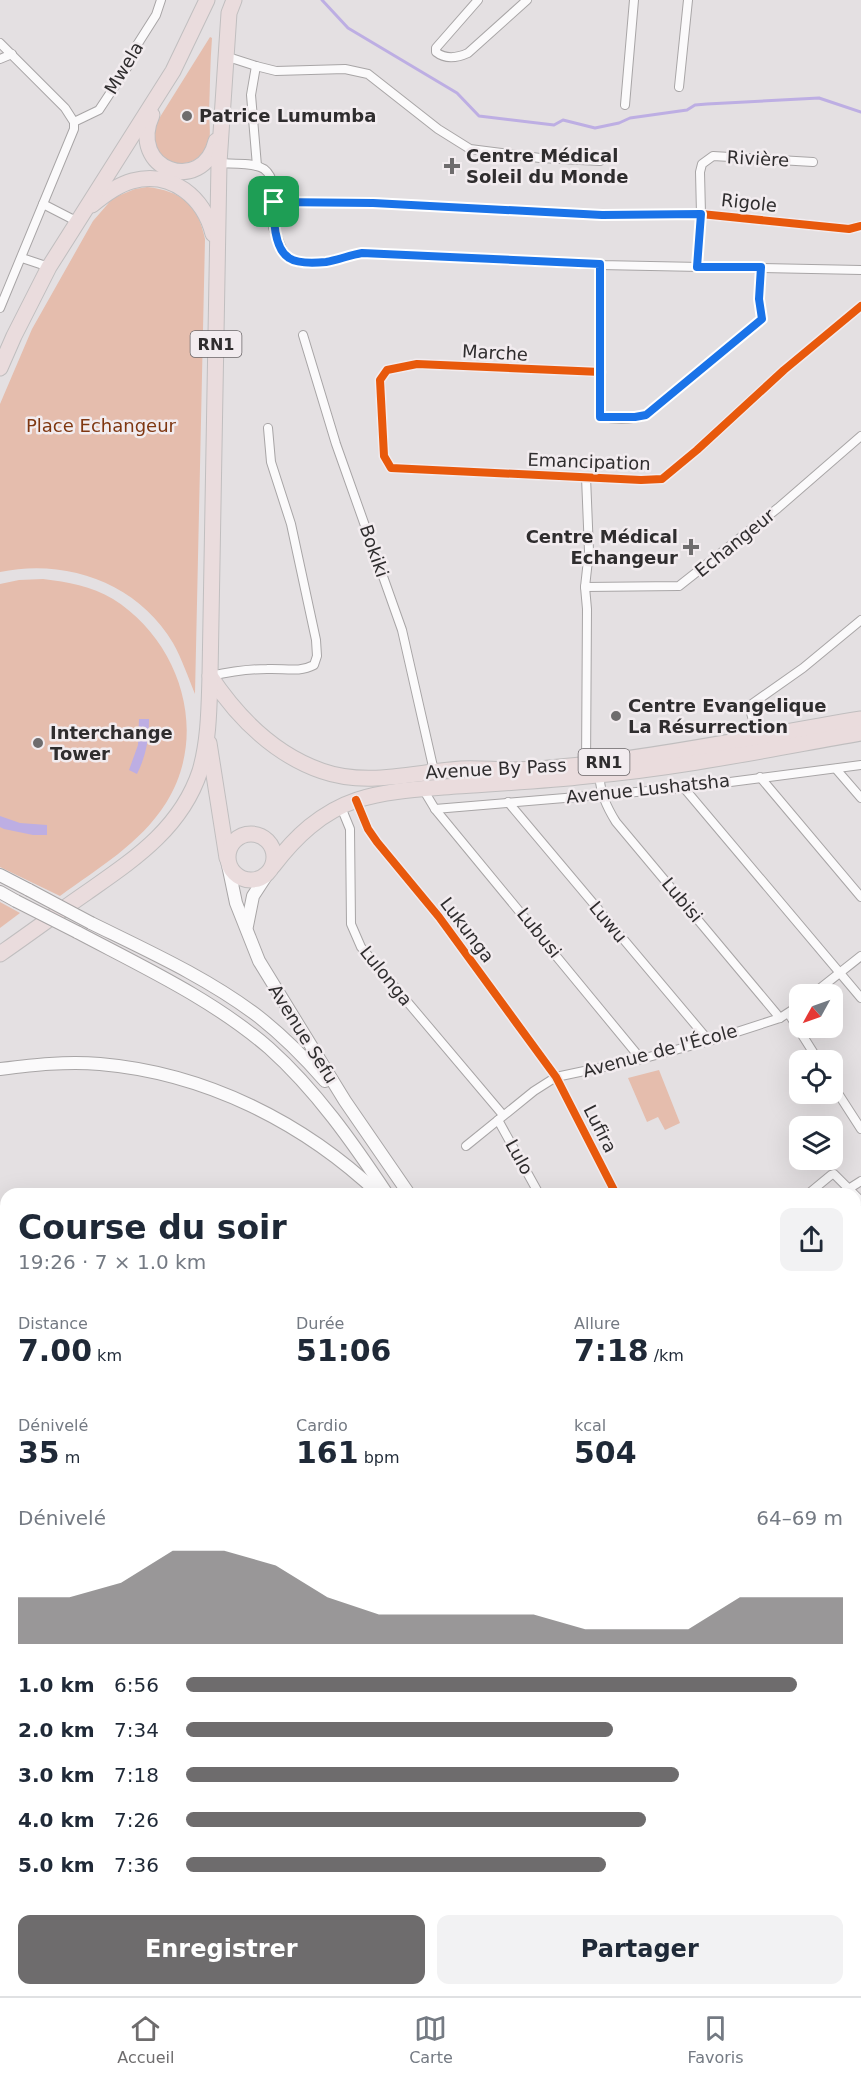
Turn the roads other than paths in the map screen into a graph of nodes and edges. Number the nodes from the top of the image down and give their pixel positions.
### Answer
1 (161, 0) edge
2 (207, 0) edge
3 (478, 0) edge
4 (527, 0) edge
5 (634, 0) edge
6 (688, 0) edge
7 (468, 4) edge
8 (232, 6) edge
9 (0, 43) edge
10 (12, 54) junction
11 (225, 56) junction
12 (0, 59) edge
13 (256, 66) junction
14 (172, 71) junction
15 (679, 87) dead end
16 (221, 104) junction
17 (626, 105) dead end
18 (74, 122) junction
19 (600, 161) dead end
20 (813, 162) dead end
21 (219, 163) junction
22 (257, 166) junction
23 (274, 202) junction
24 (43, 204) junction
25 (701, 214) junction
26 (80, 217) junction
27 (861, 226) edge
28 (22, 258) junction
29 (217, 261) junction
30 (600, 264) junction
31 (49, 267) junction
32 (697, 267) junction
33 (761, 267) junction
34 (861, 270) edge
35 (861, 306) edge
36 (0, 308) edge
37 (303, 335) dead end
38 (0, 369) edge
39 (387, 370) joint
40 (601, 372) junction
41 (268, 428) dead end
42 (861, 436) edge
43 (586, 477) junction
44 (585, 587) junction
45 (861, 620) edge
46 (210, 676) junction
47 (861, 719) edge
48 (861, 733) edge
49 (208, 737) junction
50 (758, 738) junction
51 (861, 765) edge
52 (836, 769) junction
53 (434, 771) junction
54 (590, 772) junction
55 (760, 777) junction
56 (684, 788) junction
57 (423, 789) junction
58 (191, 791) junction
59 (602, 794) junction
60 (861, 798) edge
61 (218, 800) junction
62 (356, 801) junction
63 (508, 802) junction
64 (341, 807) junction
65 (435, 809) junction
66 (227, 860) junction
67 (271, 870) junction
68 (0, 875) edge
69 (0, 892) edge
70 (861, 897) edge
71 (246, 930) junction
72 (0, 954) edge
73 (861, 956) edge
74 (840, 973) junction
75 (826, 984) edge
76 (861, 998) edge
77 (789, 1014) edge
78 (780, 1018) junction
79 (709, 1041) junction
80 (641, 1059) junction
81 (0, 1069) edge
82 (556, 1077) junction
83 (345, 1101) junction
84 (843, 1101) edge
85 (501, 1118) junction
86 (861, 1129) edge
87 (466, 1146) dead end
88 (861, 1181) edge
89 (373, 1188) edge
90 (383, 1188) edge
91 (405, 1188) edge
92 (536, 1188) edge
93 (613, 1188) edge
94 (815, 1188) edge
95 (850, 1188) joint

1 - 18 street, Mwela
2 - 14 highway
3 - 7 street
4 - 7 street
5 - 17 street
6 - 15 street
8 - 11 highway, RN1
9 - 10 street
10 - 12 street
10 - 18 street
11 - 13 street
11 - 16 highway, RN1
13 - 19 street
13 - 22 street
14 - 16 highway
14 - 26 highway
16 - 21 highway, RN1
18 - 24 street
20 - 25 street, Rivière
21 - 22 street
21 - 29 highway, RN1
22 - 23 street
23 - 25 street, Rigole
23 - 30 street
24 - 26 street
24 - 28 street
25 - 27 street, Rigole
25 - 32 street, Rivière
26 - 29 highway
26 - 31 highway
28 - 31 street
28 - 36 street
29 - 46 highway, RN1
30 - 32 street
30 - 40 street
31 - 38 highway
32 - 33 street
33 - 34 street
33 - 40 street
35 - 43 street, Emancipation
37 - 53 street, Bokiki
39 - 40 street, Marche
39 - 43 street, Emancipation
41 - 46 street
42 - 44 street, Echangeur
43 - 44 street
44 - 54 street
45 - 50 street
46 - 49 highway
46 - 53 highway, Avenue By Pass / RN1
47 - 50 highway, Avenue By Pass / RN1
48 - 54 highway, Avenue By Pass / RN1
49 - 58 highway
49 - 61 highway
50 - 54 highway, Avenue By Pass / RN1
51 - 52 street, Avenue Lushatsha
52 - 55 street, Avenue Lushatsha
52 - 60 street
53 - 54 highway, Avenue By Pass / RN1
54 - 57 highway, Avenue By Pass / RN1
54 - 59 street, Lubisi
55 - 56 street, Avenue Lushatsha
55 - 70 street
56 - 59 street, Avenue Lushatsha
56 - 74 street
57 - 62 highway, Avenue By Pass / RN1
57 - 65 street, Lubusi
58 - 61 highway
58 - 72 highway
59 - 63 street, Avenue Lushatsha
59 - 78 street, Lubisi
61 - 66 highway
62 - 64 highway, RN1
62 - 82 street, Lukunga
63 - 65 street, Avenue Lushatsha
63 - 79 street, Luwu
64 - 67 highway, RN1
64 - 85 street, Lulonga
65 - 80 street, Lubusi
66 - 67 highway
66 - 67 highway
66 - 71 main road, Avenue Sefu
67 - 71 main road
68 - 83 main road, bridge
69 - 90 main road, bridge
71 - 83 main road, Avenue Sefu
73 - 74 street
74 - 75 street
74 - 76 street
77 - 78 street, Avenue de l'École
78 - 79 street, Avenue de l'École
79 - 80 street, Avenue de l'École
80 - 82 street, Avenue de l'École
81 - 89 main road
82 - 85 street, Avenue de l'École
82 - 93 street, Lufira
83 - 91 main road, Avenue Sefu
84 - 86 street
85 - 87 street, Avenue de l'École
85 - 92 street, Lulo
88 - 95 street
94 - 95 street

